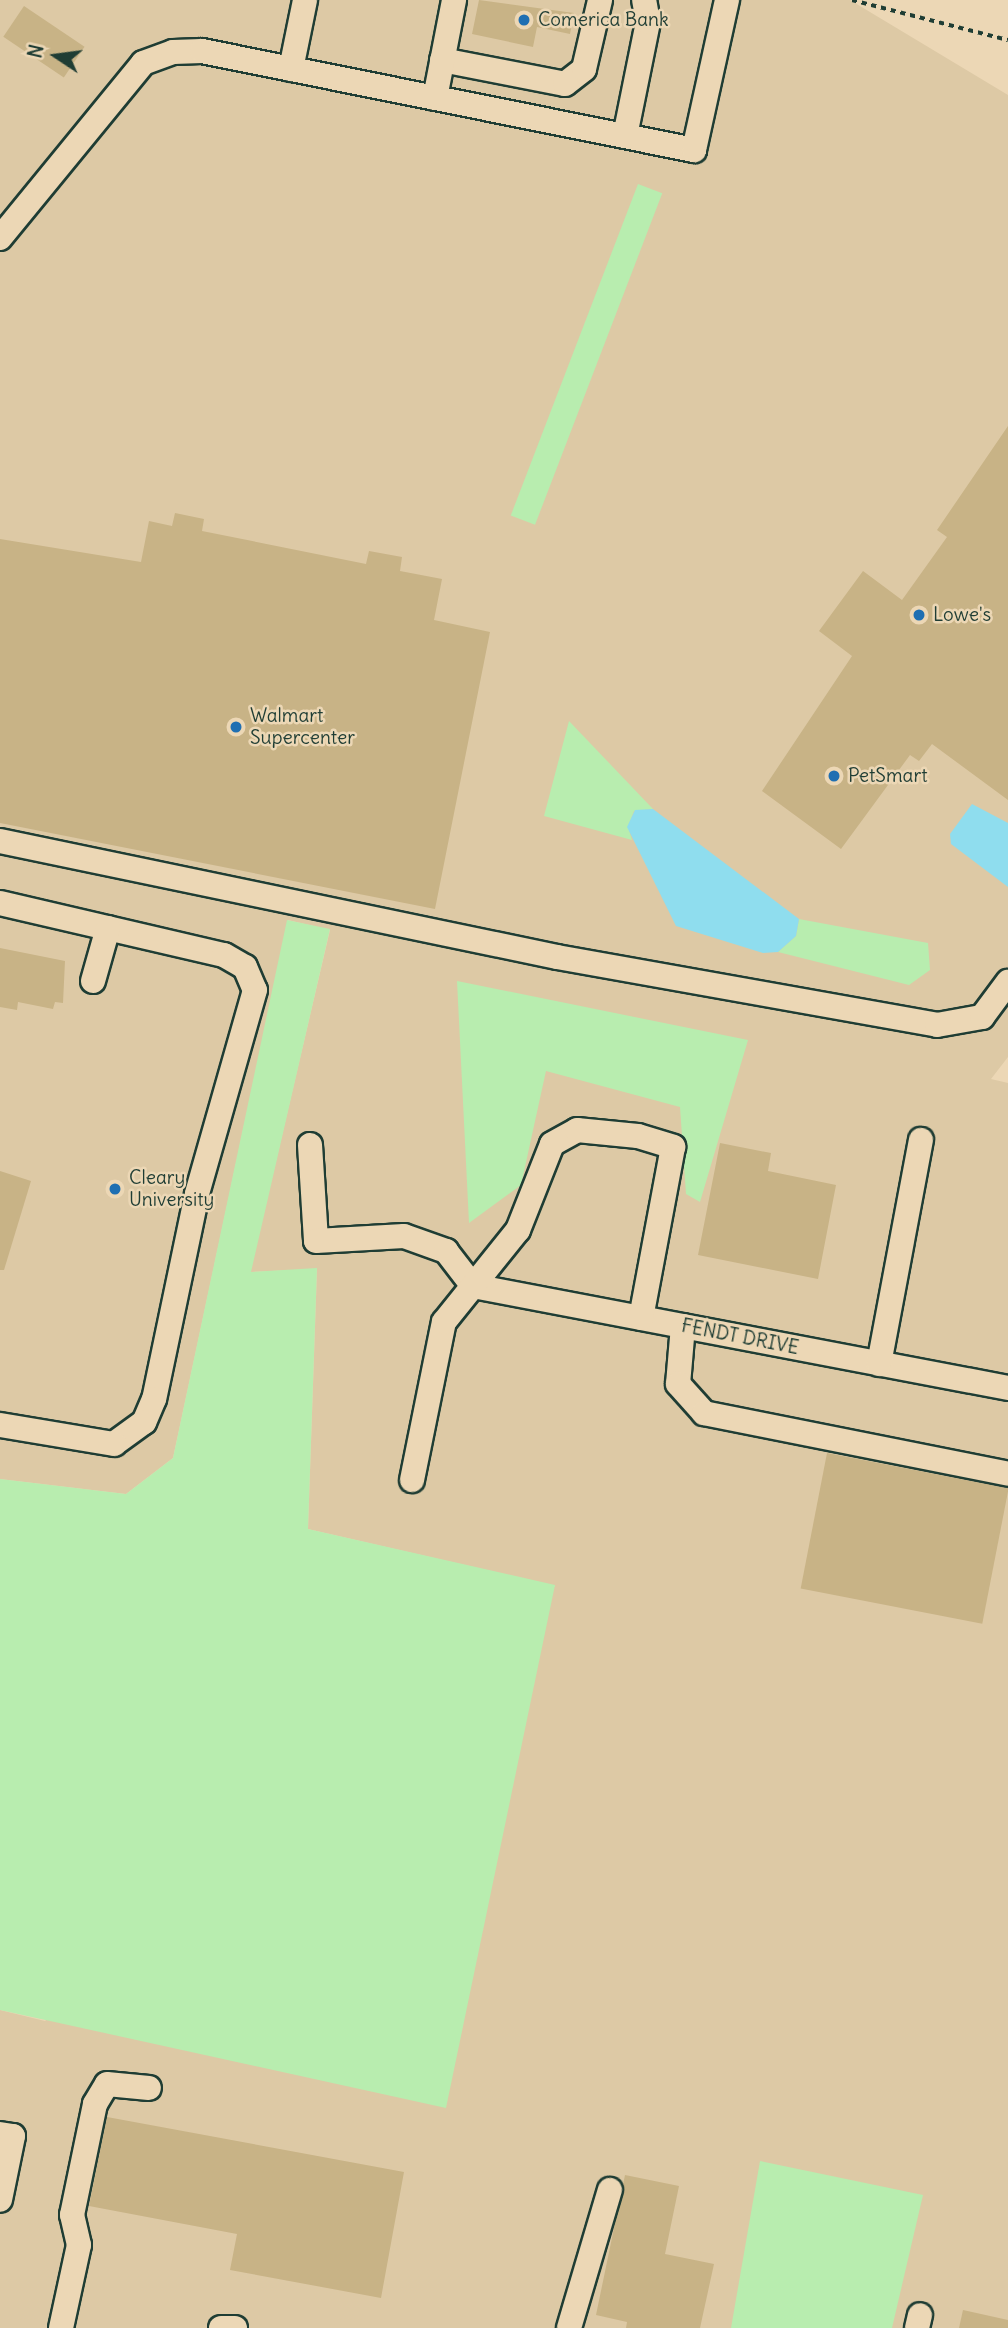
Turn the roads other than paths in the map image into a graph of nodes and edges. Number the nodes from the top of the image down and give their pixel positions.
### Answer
1 (305, 0) edge
2 (454, 0) edge
3 (600, 0) edge
4 (644, 0) edge
5 (727, 0) edge
6 (442, 60) junction
7 (291, 69) junction
8 (435, 99) junction
9 (625, 136) junction
10 (1, 235) edge
11 (0, 841) edge
12 (0, 903) edge
13 (108, 928) junction
14 (93, 981) dead end
15 (1008, 982) edge
16 (921, 1140) dead end
17 (310, 1145) dead end
18 (473, 1286) junction
19 (641, 1318) junction
20 (683, 1326) junction
21 (879, 1364) junction
22 (1008, 1388) edge
23 (0, 1425) edge
24 (1008, 1474) edge
25 (412, 1480) dead end
26 (149, 2088) dead end
27 (0, 2134) edge
28 (610, 2190) dead end
29 (0, 2200) edge
30 (61, 2328) edge
31 (220, 2328) edge
32 (235, 2328) edge
33 (569, 2328) edge

1 - 7 street
2 - 6 street
3 - 6 street
4 - 9 street
5 - 9 street
6 - 8 street
7 - 8 street
7 - 10 street
8 - 9 street
11 - 15 street
12 - 13 street
13 - 14 street
13 - 23 street
16 - 21 street
17 - 18 street
18 - 19 street, FENDT DRIVE
18 - 19 street
18 - 25 street
19 - 20 street, FENDT DRIVE
20 - 21 street, FENDT DRIVE
20 - 24 street
21 - 22 street, FENDT DRIVE
26 - 30 street
27 - 29 street
28 - 33 street
31 - 32 street

